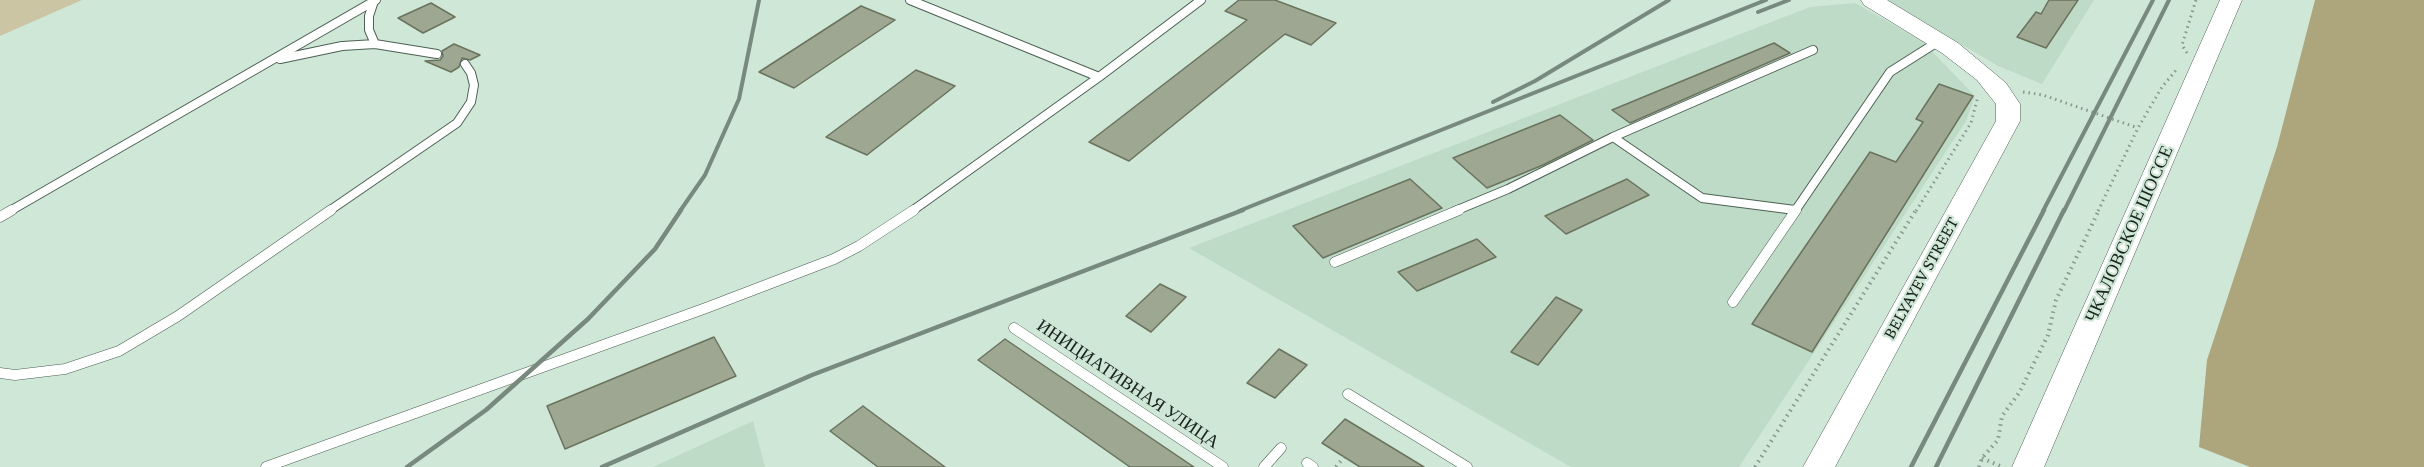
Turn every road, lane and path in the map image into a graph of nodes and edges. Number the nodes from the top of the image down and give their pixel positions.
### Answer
1 (375, 0) edge
2 (910, 0) edge
3 (1201, 0) edge
4 (1872, 0) edge
5 (2196, 0) edge
6 (2231, 0) edge
7 (1939, 41) junction
8 (375, 44) junction
9 (1813, 50) dead end
10 (437, 54) dead end
11 (2189, 57) dead end
12 (269, 62) junction
13 (465, 64) dead end
14 (2181, 64) dead end
15 (1099, 77) junction
16 (1985, 89) junction
17 (2138, 128) junction
18 (1613, 137) junction
19 (1795, 210) junction
20 (0, 217) edge
21 (1335, 262) dead end
22 (1732, 302) dead end
23 (1014, 328) dead end
24 (0, 374) edge
25 (1348, 393) dead end
26 (1281, 448) dead end
27 (1344, 457) dead end
28 (1982, 458) junction
29 (266, 467) edge
30 (1223, 467) edge
31 (1264, 467) edge
32 (1336, 467) edge
33 (1467, 467) edge
34 (1755, 467) edge
35 (1819, 467) edge
36 (1979, 467) edge
37 (2002, 467) edge
38 (2028, 467) edge

1 - 8 lane
1 - 12 lane
2 - 15 lane
3 - 15 lane
4 - 7 street
5 - 11 path
6 - 38 street, ЧКАЛОВСКОЕ ШОССЕ
7 - 16 street
7 - 19 lane
8 - 10 lane
8 - 12 lane
9 - 18 lane
12 - 20 lane
13 - 24 lane
14 - 17 path
15 - 29 lane
16 - 17 path
16 - 34 path
16 - 35 street, BELYAYEV STREET
17 - 28 path
18 - 19 lane
18 - 21 lane
19 - 22 lane
23 - 30 lane, ИНИЦИАТИВНАЯ УЛИЦА
25 - 33 lane
26 - 31 lane
27 - 32 path
28 - 36 path
28 - 37 path

